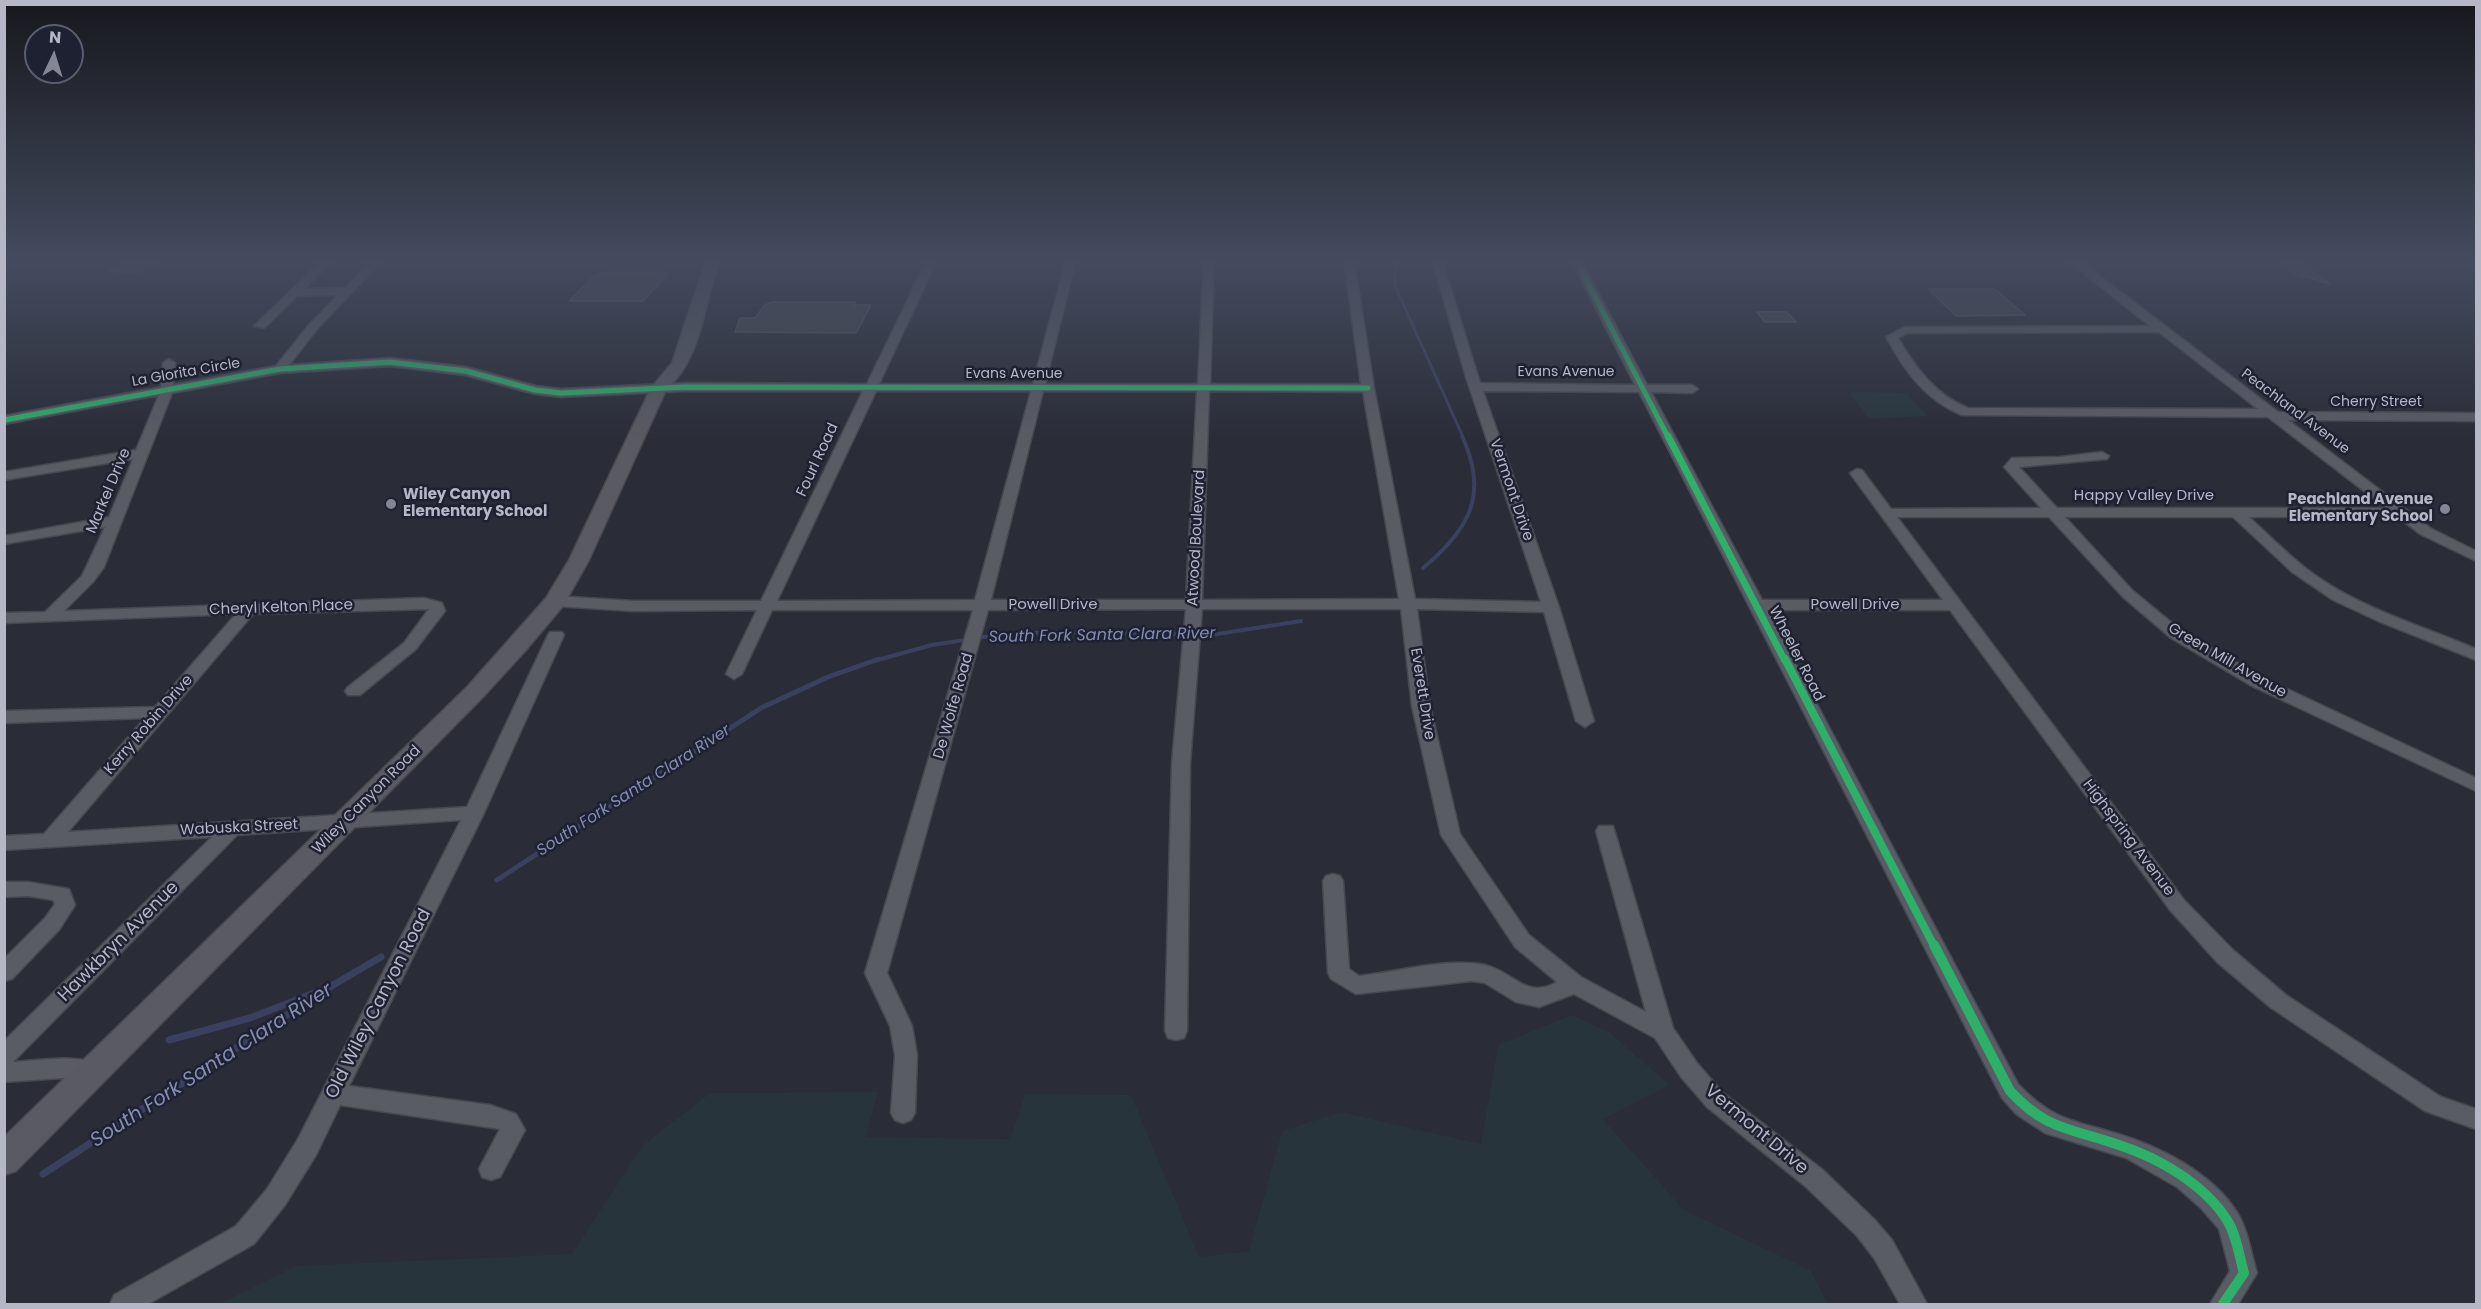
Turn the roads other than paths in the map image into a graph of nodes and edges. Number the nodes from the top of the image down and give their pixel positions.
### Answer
1 (265, 321) edge
2 (319, 321) edge
3 (688, 321) edge
4 (903, 321) edge
5 (1055, 321) edge
6 (1207, 321) edge
7 (1358, 321) edge
8 (1456, 321) edge
9 (1608, 321) edge
10 (2152, 321) edge
11 (260, 326) dead end
12 (2162, 329) junction
13 (169, 363) dead end
14 (669, 366) junction
15 (280, 369) junction
16 (871, 387) junction
17 (1037, 387) junction
18 (1205, 387) junction
19 (1476, 387) junction
20 (1644, 387) junction
21 (1368, 388) junction
22 (1692, 389) dead end
23 (167, 390) junction
24 (2273, 414) junction
25 (2476, 417) edge
26 (4, 420) edge
27 (143, 453) junction
28 (2102, 456) dead end
29 (1857, 473) dead end
30 (4, 476) edge
31 (2050, 512) junction
32 (2236, 512) junction
33 (2400, 512) junction
34 (1889, 513) junction
35 (112, 521) junction
36 (4, 540) edge
37 (2476, 557) edge
38 (555, 601) junction
39 (1407, 604) junction
40 (981, 605) junction
41 (1194, 605) junction
42 (1756, 605) junction
43 (1954, 605) junction
44 (767, 606) junction
45 (1551, 607) junction
46 (249, 609) junction
47 (50, 616) junction
48 (4, 618) edge
49 (556, 635) dead end
50 (2476, 655) edge
51 (734, 674) dead end
52 (354, 691) dead end
53 (159, 712) junction
54 (4, 717) edge
55 (1585, 721) dead end
56 (2476, 785) edge
57 (474, 813) junction
58 (345, 822) junction
59 (233, 827) junction
60 (1606, 831) dead end
61 (49, 841) junction
62 (4, 843) edge
63 (1333, 881) dead end
64 (4, 890) edge
65 (5, 971) edge
66 (1573, 983) junction
67 (1176, 1031) dead end
68 (1663, 1031) junction
69 (5, 1059) edge
70 (92, 1071) junction
71 (333, 1094) junction
72 (903, 1113) dead end
73 (2476, 1119) edge
74 (4, 1160) edge
75 (491, 1169) dead end
76 (123, 1305) edge
77 (1914, 1305) edge
78 (2223, 1305) edge

1 - 11 street
2 - 15 street
3 - 14 street, Wiley Canyon Road
4 - 16 street, Fourl Road
5 - 17 street, De Wolfe Road
6 - 18 street, Atwood Boulevard
7 - 21 street, Everett Drive
8 - 19 street, Vermont Drive
9 - 20 street, Wheeler Road
10 - 12 street, Peachland Avenue
12 - 24 street, Peachland Avenue
12 - 24 street, Cherry Street
13 - 23 street, Markel Drive
14 - 15 street, La Glorita Circle
14 - 16 street, Evans Avenue
14 - 38 street, Wiley Canyon Road
15 - 23 street, La Glorita Circle
16 - 17 street, Evans Avenue
16 - 44 street, Fourl Road
17 - 18 street, Evans Avenue
17 - 40 street, De Wolfe Road
18 - 21 street, Evans Avenue
18 - 41 street, Atwood Boulevard
19 - 20 street, Evans Avenue
19 - 45 street, Vermont Drive
20 - 22 street, Evans Avenue
20 - 42 street, Wheeler Road
21 - 39 street, Everett Drive
23 - 26 street, La Glorita Circle
23 - 27 street, Markel Drive
24 - 25 street, Cherry Street
24 - 33 street, Peachland Avenue
27 - 30 street
27 - 35 street, Markel Drive
28 - 31 street, Green Mill Avenue
29 - 34 street, Highspring Avenue
31 - 32 street, Happy Valley Drive
31 - 34 street, Happy Valley Drive
31 - 56 street, Green Mill Avenue
32 - 33 street, Happy Valley Drive
32 - 50 street
33 - 37 street, Peachland Avenue
34 - 43 street, Highspring Avenue
35 - 36 street
35 - 47 street, Markel Drive
38 - 44 street, Powell Drive
38 - 58 street, Wiley Canyon Road
39 - 41 street, Powell Drive
39 - 45 street, Powell Drive
39 - 66 street, Everett Drive
40 - 41 street, Powell Drive
40 - 44 street, Powell Drive
40 - 72 street, De Wolfe Road
41 - 67 street, Atwood Boulevard
42 - 43 street, Powell Drive
42 - 78 street, Wheeler Road
43 - 73 street, Highspring Avenue
44 - 51 street, Fourl Road
45 - 55 street, Vermont Drive
46 - 47 street, Cheryl Kelton Place
46 - 52 street, Cheryl Kelton Place
46 - 53 street, Kerry Robin Drive
47 - 48 street, Cheryl Kelton Place
49 - 57 street, Old Wiley Canyon Road
53 - 54 street
53 - 61 street, Kerry Robin Drive
57 - 58 street, Wabuska Street
57 - 71 street, Old Wiley Canyon Road
58 - 59 street, Wabuska Street
58 - 70 street, Wiley Canyon Road
59 - 61 street, Wabuska Street
59 - 69 street, Hawkbryn Avenue
60 - 68 street, Vermont Drive
61 - 62 street, Wabuska Street
63 - 66 street
64 - 65 street
66 - 68 street, Everett Drive
68 - 77 street, Vermont Drive
69 - 70 street
70 - 74 street, Wiley Canyon Road
71 - 75 street
71 - 76 street, Old Wiley Canyon Road

